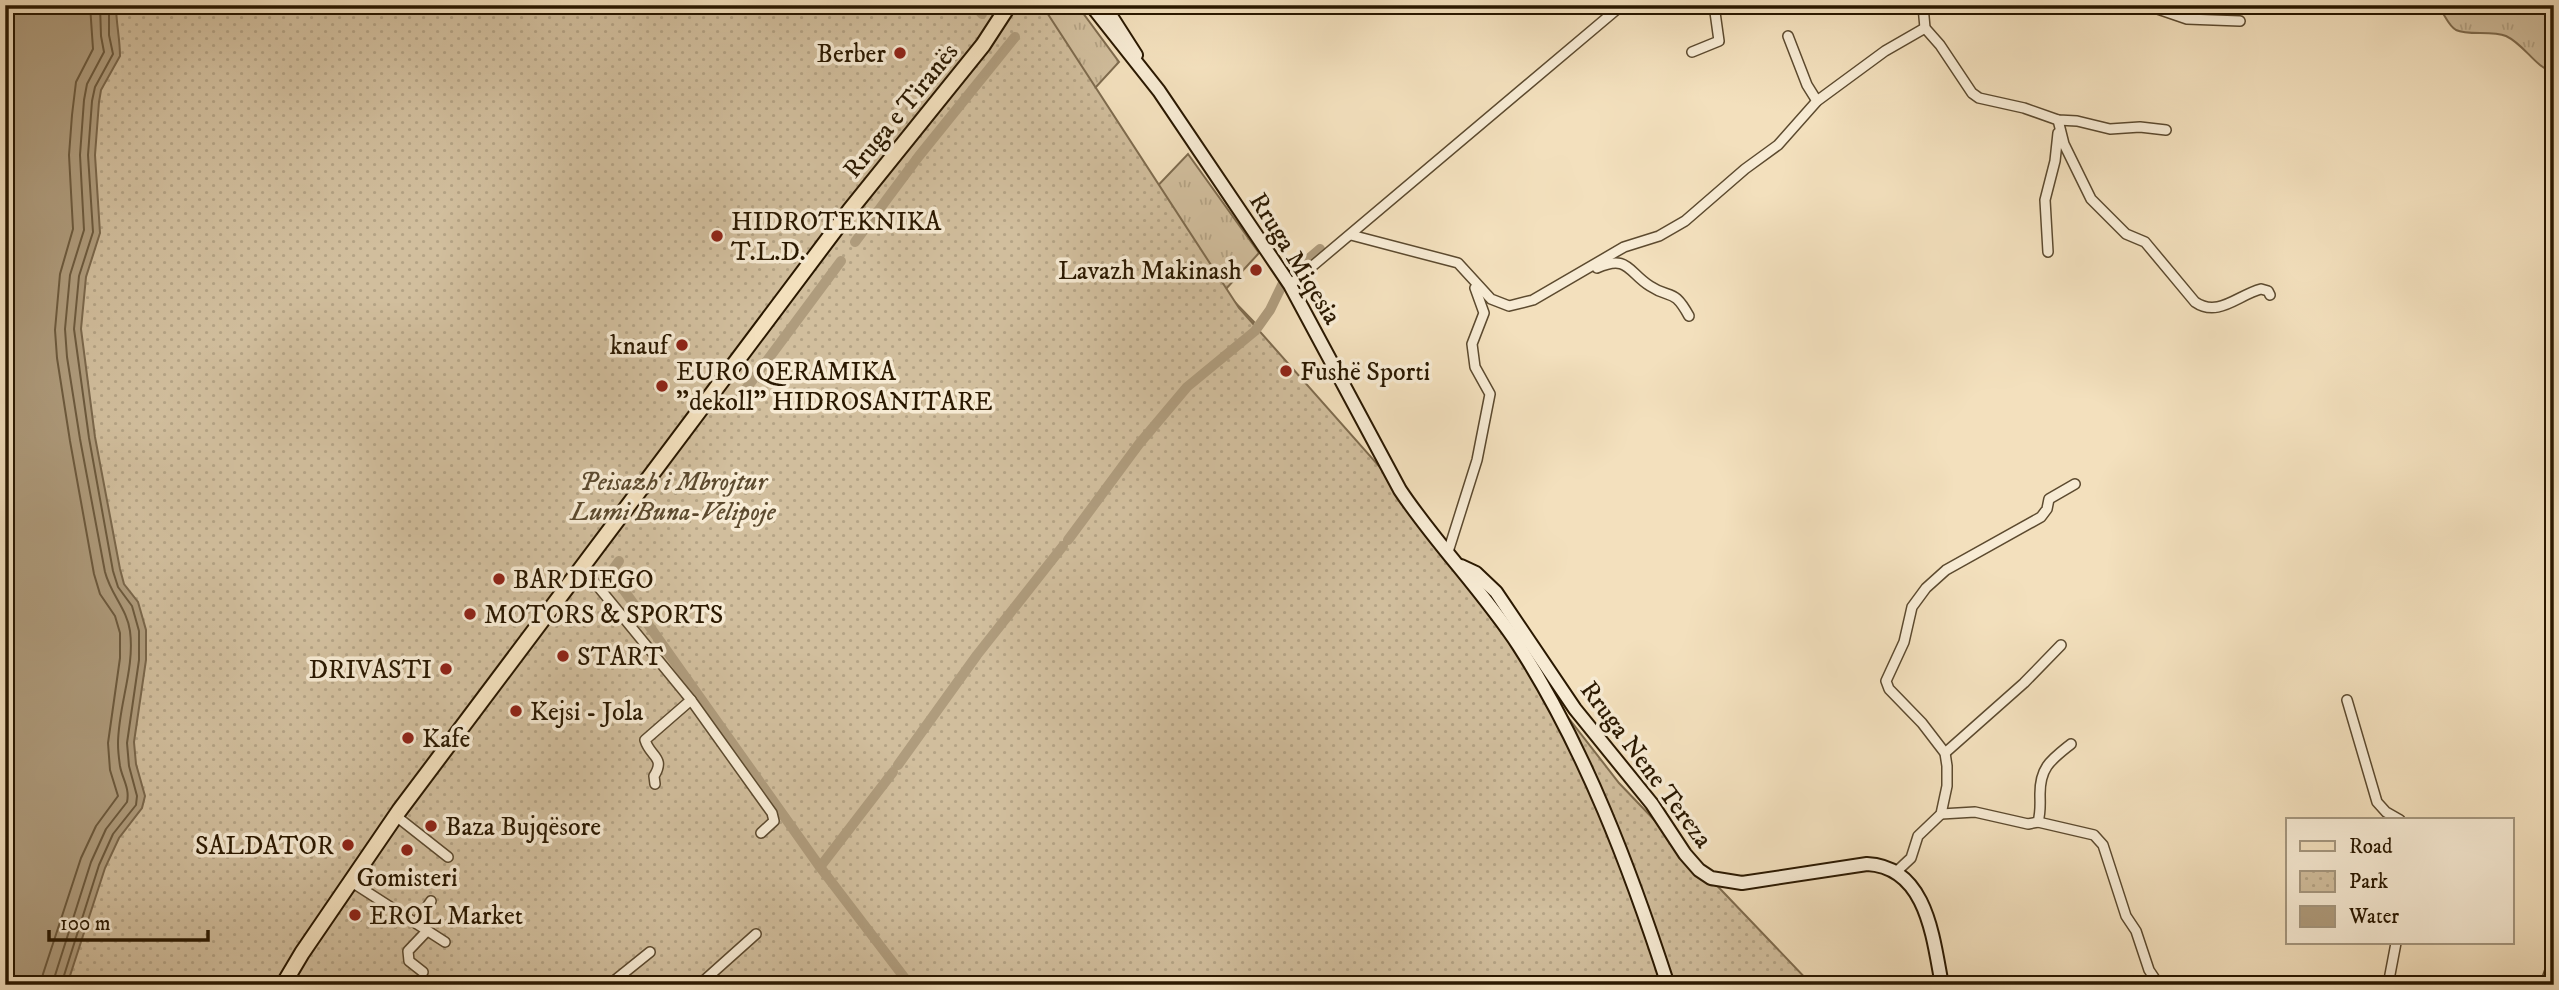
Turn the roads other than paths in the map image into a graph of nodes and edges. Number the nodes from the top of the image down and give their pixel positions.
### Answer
1 (1009, 5) edge
2 (1020, 5) edge
3 (1091, 5) edge
4 (1104, 5) edge
5 (1622, 5) edge
6 (1714, 5) edge
7 (2146, 5) edge
8 (1922, 6) edge
9 (1001, 19) junction
10 (2239, 21) dead end
11 (1925, 28) junction
12 (1788, 36) dead end
13 (1692, 52) dead end
14 (1144, 71) junction
15 (1817, 101) junction
16 (2059, 124) junction
17 (2166, 130) dead end
18 (1351, 236) junction
19 (2048, 253) dead end
20 (1579, 273) junction
21 (1473, 282) junction
22 (1288, 283) junction
23 (2270, 295) dead end
24 (1689, 316) dead end
25 (2075, 484) dead end
26 (1448, 552) junction
27 (1458, 565) junction
28 (582, 567) junction
29 (2061, 645) dead end
30 (691, 700) junction
31 (2347, 700) dead end
32 (2071, 744) dead end
33 (1945, 753) junction
34 (655, 784) dead end
35 (1941, 814) junction
36 (396, 816) junction
37 (2396, 818) edge
38 (2038, 822) junction
39 (761, 833) dead end
40 (448, 857) dead end
41 (1896, 872) junction
42 (350, 881) junction
43 (431, 901) dead end
44 (416, 923) junction
45 (427, 931) junction
46 (756, 934) dead end
47 (445, 942) dead end
48 (2396, 944) edge
49 (650, 952) dead end
50 (2554, 959) edge
51 (422, 972) dead end
52 (289, 982) edge
53 (609, 985) edge
54 (699, 985) edge
55 (1668, 985) edge
56 (1942, 985) edge
57 (2159, 985) edge
58 (2388, 985) edge
59 (2545, 985) edge

1 - 9 main road
2 - 9 main road
3 - 14 main road, Rruga Miqesia
4 - 14 main road, Rruga Miqesia
5 - 18 street
6 - 13 street
7 - 10 street
8 - 11 street
9 - 28 main road, Rruga e Tiranës
11 - 15 street
11 - 16 street
12 - 15 street
14 - 22 main road, Rruga Miqesia
15 - 20 street
16 - 17 street
16 - 19 street
16 - 23 street
18 - 21 street
18 - 22 street
20 - 21 street
20 - 24 street
21 - 26 street
22 - 26 main road, Rruga Miqesia
25 - 33 street
26 - 27 main road, Rruga Miqesia
27 - 41 main road, Rruga Nene Tereza
27 - 55 main road, Rruga Miqesia
28 - 30 street
28 - 36 main road, Rruga e Tiranës
29 - 33 street
30 - 34 street
30 - 39 street
31 - 37 street
32 - 38 street
33 - 35 street
35 - 38 street
35 - 41 street
36 - 40 street
36 - 42 main road, Rruga e Tiranës
38 - 57 street
41 - 56 main road
42 - 44 street
42 - 52 main road, Rruga e Tiranës
43 - 44 street
44 - 45 street
45 - 47 street
45 - 51 street
46 - 54 street
48 - 58 street
49 - 53 street
50 - 59 street

